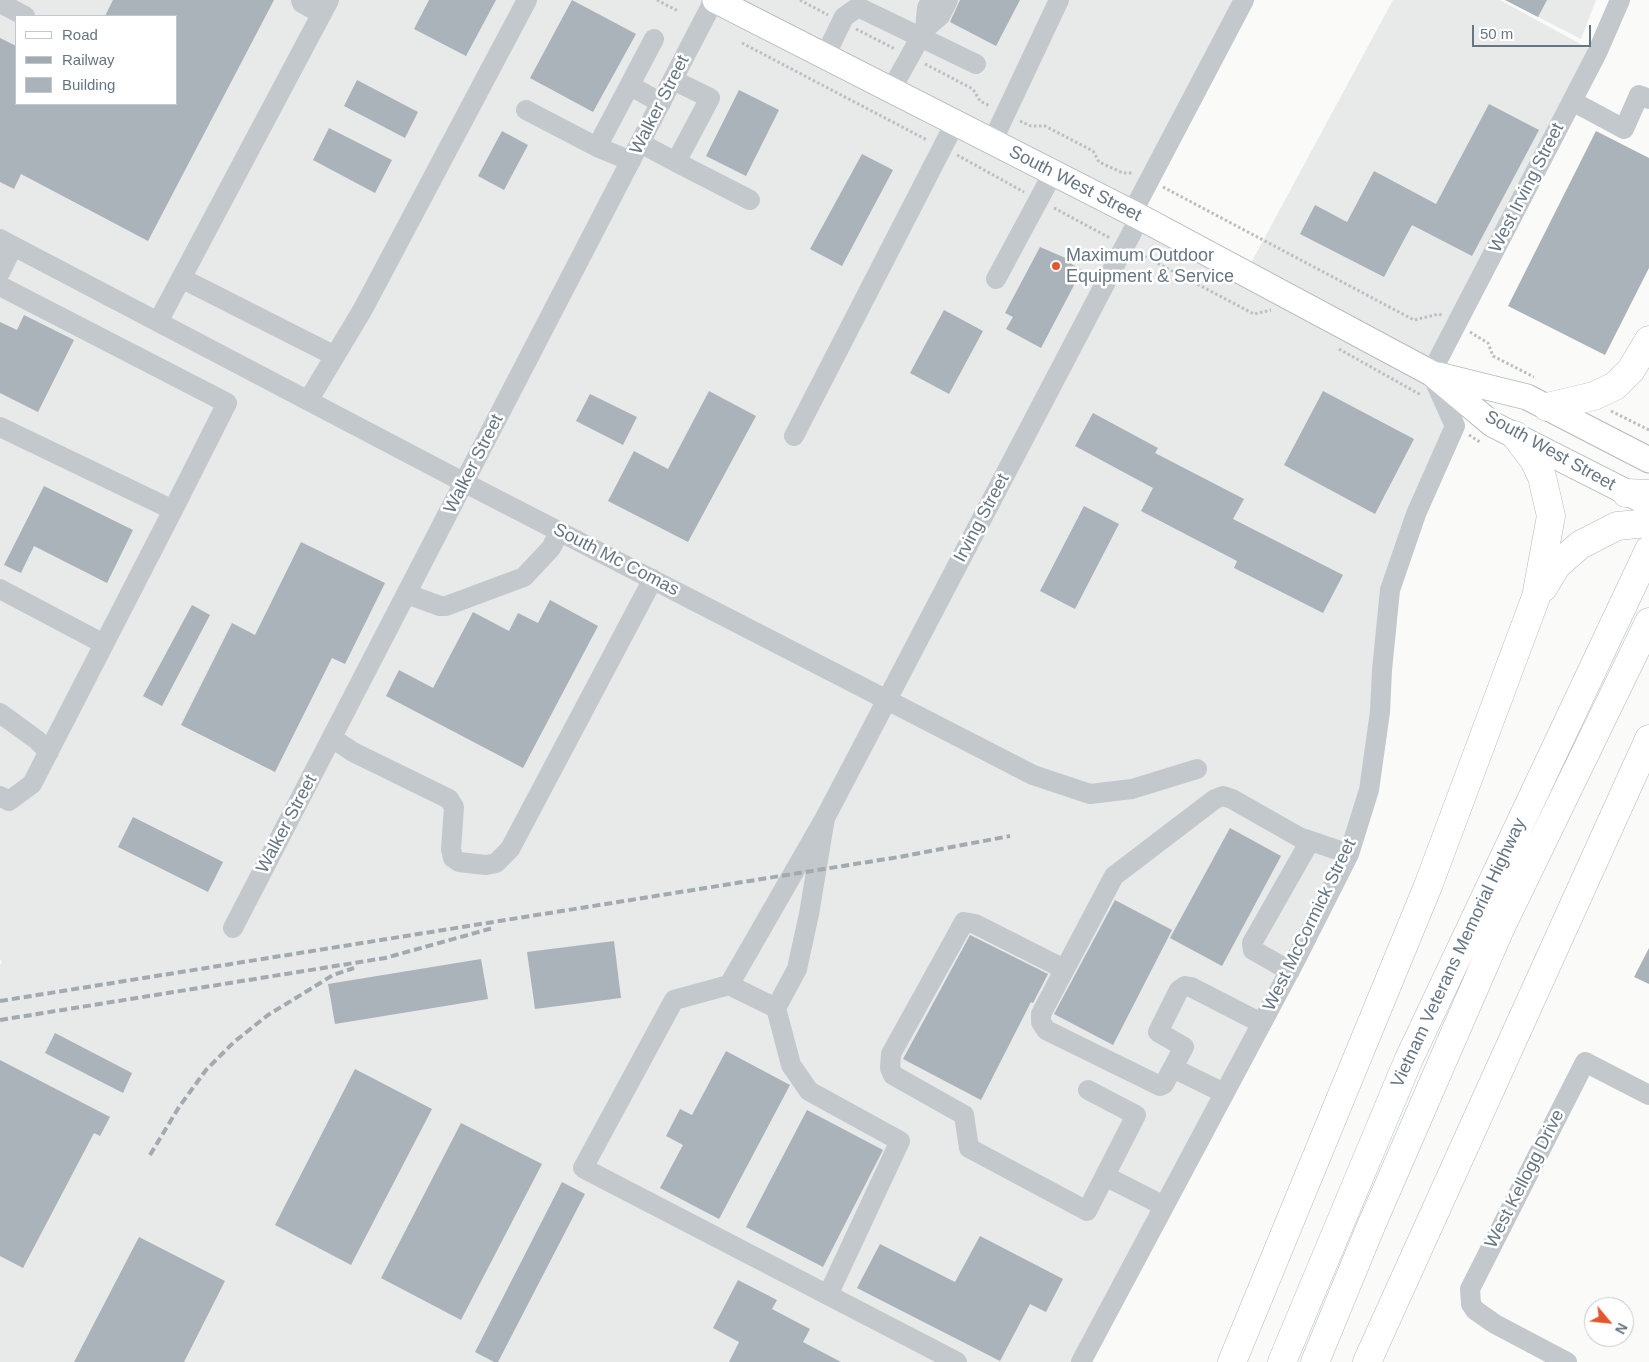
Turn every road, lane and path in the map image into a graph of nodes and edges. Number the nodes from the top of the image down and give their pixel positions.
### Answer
1 (301, 0) edge
2 (527, 0) edge
3 (657, 0) edge
4 (715, 0) edge
5 (800, 0) edge
6 (932, 0) edge
7 (948, 0) edge
8 (1059, 0) edge
9 (1244, 0) edge
10 (1620, 0) edge
11 (0, 3) edge
12 (326, 7) edge
13 (678, 11) dead end
14 (23, 15) edge
15 (842, 22) junction
16 (922, 32) junction
17 (654, 39) dead end
18 (742, 43) dead end
19 (825, 56) junction
20 (909, 56) junction
21 (976, 64) dead end
22 (673, 80) junction
23 (631, 86) junction
24 (891, 90) junction
25 (1649, 99) edge
26 (1572, 101) junction
27 (661, 103) junction
28 (526, 110) dead end
29 (1005, 113) junction
30 (955, 123) junction
31 (992, 142) junction
32 (640, 143) junction
33 (597, 147) junction
34 (943, 148) junction
35 (631, 161) junction
36 (676, 162) junction
37 (1053, 173) junction
38 (1149, 180) junction
39 (750, 200) dead end
40 (1038, 200) junction
41 (1136, 216) junction
42 (6, 243) edge
43 (1125, 246) junction
44 (0, 273) edge
45 (181, 278) junction
46 (996, 279) dead end
47 (0, 286) edge
48 (1279, 314) dead end
49 (158, 322) junction
50 (1457, 324) junction
51 (1649, 340) edge
52 (1337, 348) dead end
53 (335, 356) junction
54 (1431, 373) junction
55 (1536, 378) dead end
56 (1600, 393) junction
57 (1425, 400) dead end
58 (308, 401) junction
59 (1547, 407) junction
60 (1455, 426) junction
61 (0, 427) edge
62 (1649, 430) edge
63 (794, 436) dead end
64 (1515, 436) junction
65 (1489, 443) dead end
66 (1649, 460) edge
67 (465, 483) junction
68 (1641, 497) edge
69 (173, 510) junction
70 (1649, 513) edge
71 (1649, 523) edge
72 (1617, 526) junction
73 (560, 531) junction
74 (1649, 550) edge
75 (653, 579) junction
76 (0, 589) edge
77 (407, 594) junction
78 (1536, 597) junction
79 (1649, 622) edge
80 (104, 644) junction
81 (886, 699) junction
82 (0, 713) edge
83 (332, 738) junction
84 (1649, 739) edge
85 (49, 752) junction
86 (1197, 768) dead end
87 (1641, 776) edge
88 (0, 796) edge
89 (824, 818) junction
90 (1310, 841) junction
91 (1349, 854) junction
92 (233, 928) dead end
93 (1064, 969) junction
94 (1290, 970) junction
95 (729, 985) junction
96 (776, 1008) junction
97 (1261, 1023) junction
98 (1173, 1068) junction
99 (1088, 1090) dead end
100 (1224, 1093) junction
101 (1649, 1095) edge
102 (1105, 1176) junction
103 (1164, 1206) junction
104 (828, 1295) junction
105 (957, 1362) edge
106 (1081, 1362) edge
107 (1232, 1362) edge
108 (1282, 1362) edge
109 (1315, 1362) edge
110 (1367, 1362) edge
111 (1568, 1362) edge

1 - 12 street
2 - 53 street
3 - 13 path
4 - 19 main road, South West Street
4 - 22 street, Walker Street
5 - 15 path
6 - 16 street
7 - 16 street
8 - 29 street
9 - 38 street, Irving Street
10 - 26 street, West Irving Street
11 - 14 street
12 - 45 street
15 - 16 street
15 - 19 street
15 - 20 path
16 - 20 street
16 - 21 street
17 - 23 street
18 - 34 path
19 - 24 main road, South West Street
20 - 24 street
20 - 29 path
22 - 27 street, Walker Street
22 - 36 street
23 - 27 street
23 - 33 street
24 - 30 main road, South West Street
25 - 26 street
26 - 50 street, West Irving Street
27 - 32 street, Walker Street
28 - 33 street
29 - 31 street
29 - 38 path
30 - 31 main road, South West Street
30 - 34 street
31 - 37 main road, South West Street
32 - 35 street, Walker Street
32 - 36 street
33 - 35 street
34 - 40 path
34 - 63 street
35 - 67 street, Walker Street
36 - 39 street
37 - 40 street
37 - 41 main road, South West Street
38 - 41 street, Irving Street
38 - 50 path
40 - 43 path
40 - 46 street
41 - 43 street, Irving Street
41 - 54 main road, South West Street
42 - 44 street
42 - 49 street, South Mc Comas
43 - 48 path
43 - 81 street, Irving Street
45 - 49 street
45 - 53 street
47 - 69 street
49 - 58 street, South Mc Comas
50 - 54 street, West Irving Street
50 - 55 path
51 - 56 highway
52 - 57 path
53 - 58 street
54 - 59 main road, South West Street
54 - 60 street
54 - 64 main road, South West Street
56 - 59 highway
56 - 62 path
58 - 67 street, South Mc Comas
59 - 66 main road, South West Street
60 - 65 path
60 - 91 street, West McCormick Street
61 - 69 street
64 - 68 main road, South West Street
64 - 78 highway
67 - 73 street, South Mc Comas
67 - 77 street, Walker Street
69 - 80 street
70 - 72 highway
71 - 72 highway
72 - 78 highway
73 - 75 street, South Mc Comas
73 - 77 street
74 - 108 highway, Vietnam Veterans Memorial Highway
75 - 81 street, South Mc Comas
75 - 83 street
76 - 80 street
77 - 83 street, Walker Street
78 - 107 highway
79 - 109 highway, Vietnam Veterans Memorial Highway
80 - 85 street
81 - 86 street, South Mc Comas
81 - 89 street, Irving Street
82 - 85 street
83 - 92 street, Walker Street
84 - 87 highway
85 - 88 street
87 - 110 highway
89 - 95 street, Irving Street
89 - 96 street
90 - 91 street
90 - 93 street
90 - 94 street
91 - 94 street, West McCormick Street
93 - 98 street
93 - 102 street
94 - 97 street, West McCormick Street
95 - 96 street
95 - 104 street
96 - 104 street
97 - 98 street
97 - 100 street, West McCormick Street
98 - 100 street
99 - 102 street
100 - 103 street, West McCormick Street
101 - 111 street, West Kellogg Drive
102 - 103 street
103 - 106 street, West McCormick Street
104 - 105 street

